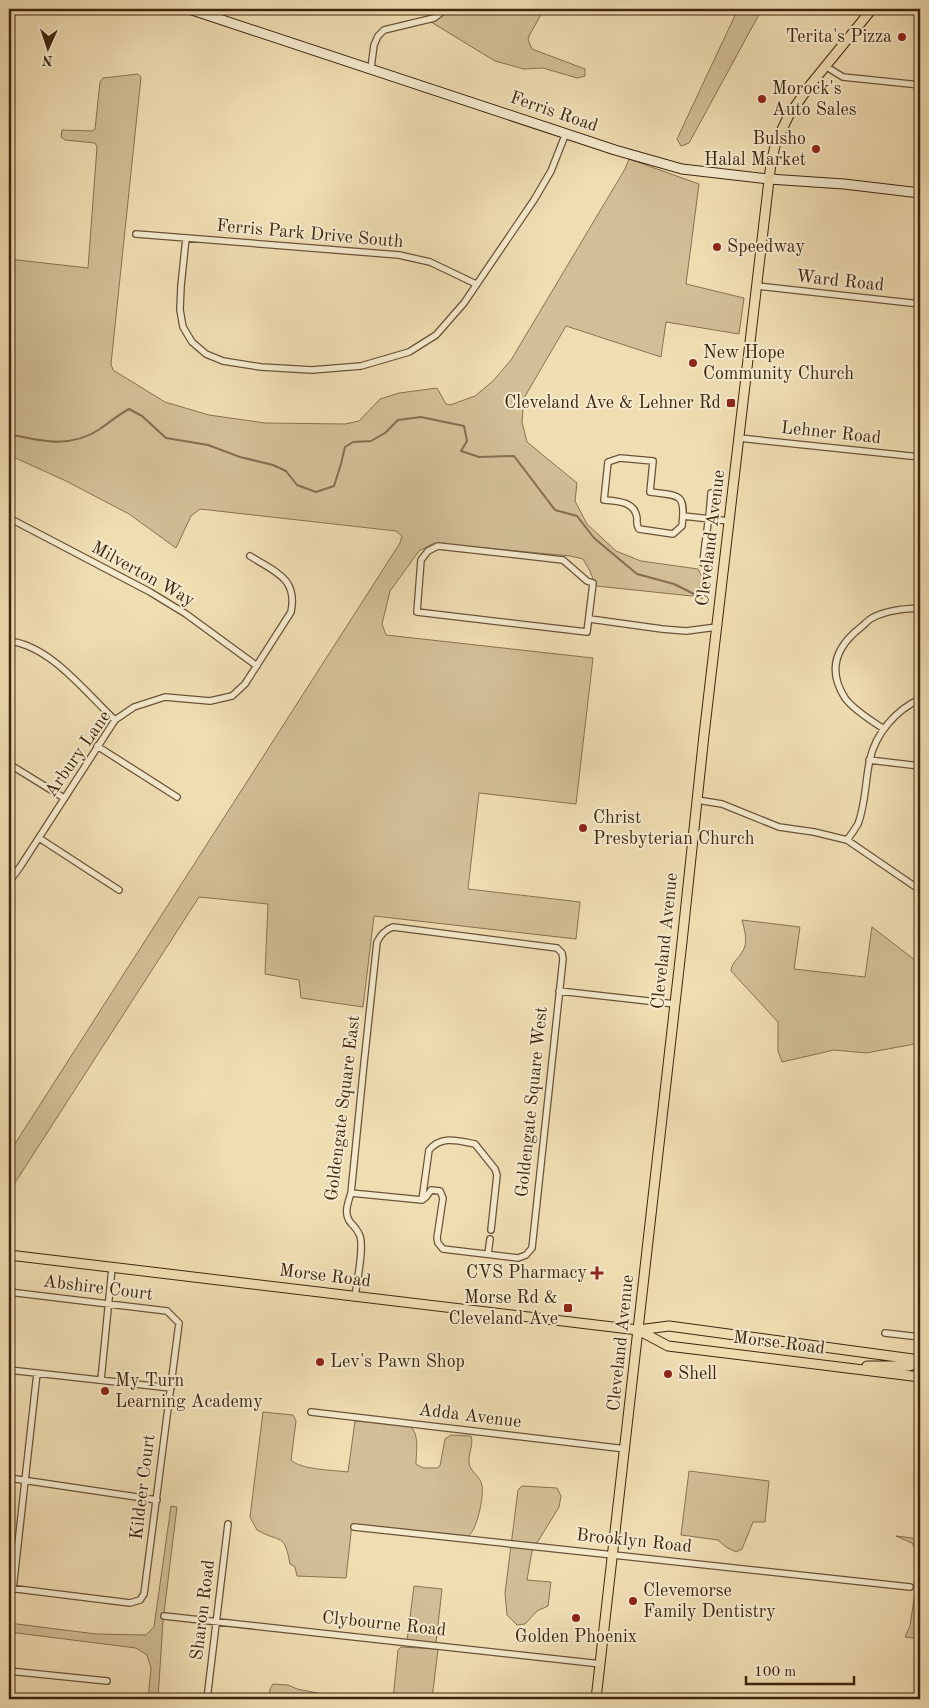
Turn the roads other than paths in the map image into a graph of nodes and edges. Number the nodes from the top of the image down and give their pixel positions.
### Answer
1 (189, 9) edge
2 (446, 9) edge
3 (872, 9) edge
4 (825, 66) junction
5 (371, 68) junction
6 (920, 85) edge
7 (566, 133) junction
8 (769, 179) junction
9 (920, 193) edge
10 (136, 234) dead end
11 (186, 238) junction
12 (476, 284) junction
13 (757, 286) junction
14 (920, 304) edge
15 (739, 438) junction
16 (920, 458) edge
17 (711, 492) dead end
18 (683, 516) junction
19 (9, 518) edge
20 (709, 519) junction
21 (729, 521) junction
22 (250, 556) dead end
23 (703, 563) dead end
24 (920, 608) edge
25 (590, 619) junction
26 (717, 627) junction
27 (9, 641) edge
28 (257, 666) junction
29 (920, 699) edge
30 (116, 720) junction
31 (884, 729) junction
32 (97, 746) junction
33 (870, 760) junction
34 (9, 764) edge
35 (920, 766) edge
36 (177, 797) dead end
37 (64, 798) junction
38 (697, 800) junction
39 (39, 838) junction
40 (847, 840) junction
41 (9, 882) edge
42 (119, 890) dead end
43 (920, 890) edge
44 (393, 927) joint
45 (559, 990) junction
46 (675, 1004) junction
47 (352, 1193) junction
48 (422, 1200) junction
49 (491, 1230) dead end
50 (490, 1239) dead end
51 (488, 1254) junction
52 (9, 1256) edge
53 (112, 1268) junction
54 (9, 1292) edge
55 (355, 1296) junction
56 (108, 1304) junction
57 (179, 1323) joint
58 (638, 1330) junction
59 (884, 1333) dead end
60 (920, 1337) edge
61 (920, 1361) edge
62 (842, 1367) junction
63 (9, 1370) edge
64 (37, 1373) junction
65 (920, 1377) edge
66 (101, 1380) junction
67 (171, 1388) junction
68 (310, 1412) dead end
69 (626, 1449) junction
70 (9, 1478) edge
71 (24, 1480) junction
72 (157, 1500) junction
73 (228, 1524) dead end
74 (354, 1527) dead end
75 (613, 1555) junction
76 (910, 1587) dead end
77 (11, 1588) edge
78 (164, 1616) dead end
79 (216, 1622) junction
80 (601, 1664) junction
81 (9, 1671) edge
82 (107, 1681) dead end
83 (207, 1699) edge
84 (596, 1699) edge

1 - 5 main road, Ferris Road
2 - 5 street
3 - 4 main road, Cleveland Avenue
4 - 6 street
4 - 8 main road, Cleveland Avenue
5 - 7 main road, Ferris Road
7 - 8 main road, Ferris Road
7 - 12 street
8 - 9 main road, Ferris Road
8 - 13 main road, Cleveland Avenue
10 - 11 street, Ferris Park Drive South
11 - 12 street, Ferris Park Drive South
11 - 12 street
13 - 14 street, Ward Road
13 - 15 main road, Cleveland Avenue
15 - 16 street, Lehner Road
15 - 21 main road, Cleveland Avenue
17 - 20 street
18 - 18 street
18 - 20 street
19 - 28 street, Milverton Way
20 - 21 street
20 - 23 street
21 - 26 main road, Cleveland Avenue
22 - 28 street, Arbury Lane
24 - 31 street
25 - 25 street
25 - 26 street
26 - 38 main road, Cleveland Avenue
27 - 30 street
28 - 30 street, Arbury Lane
29 - 31 street
30 - 32 street, Arbury Lane
31 - 33 street
32 - 36 street
32 - 37 street, Arbury Lane
33 - 35 street
33 - 40 street
34 - 37 street
37 - 39 street, Arbury Lane
38 - 40 street
38 - 46 main road, Cleveland Avenue
39 - 41 street, Arbury Lane
39 - 42 street
40 - 43 street
44 - 45 street, Goldengate Square West
44 - 47 street, Goldengate Square East
45 - 46 street
45 - 51 street, Goldengate Square West
46 - 58 main road, Cleveland Avenue
47 - 48 street
47 - 55 street, Goldengate Square East
48 - 49 street
48 - 51 street
50 - 51 street
52 - 53 main road, Morse Road
53 - 55 main road, Morse Road
53 - 56 street
54 - 56 street, Abshire Court
55 - 58 main road, Morse Road
56 - 57 street, Abshire Court
56 - 66 street
57 - 67 street, Kildeer Court
58 - 61 main road, Morse Road
58 - 62 main road, Morse Road
58 - 69 main road, Cleveland Avenue
59 - 60 street
61 - 62 main road
62 - 65 main road, Morse Road
63 - 64 street
64 - 66 street
64 - 71 street
66 - 67 street
67 - 72 street, Kildeer Court
68 - 69 street, Adda Avenue
69 - 75 main road, Cleveland Avenue
70 - 71 street
71 - 72 street
71 - 77 street
72 - 77 street, Kildeer Court
73 - 79 street, Sharon Road
74 - 75 street, Brooklyn Road
75 - 76 street, Brooklyn Road
75 - 80 main road, Cleveland Avenue
78 - 79 street, Clybourne Road
79 - 80 street, Clybourne Road
79 - 83 street, Sharon Road
80 - 84 main road, Cleveland Avenue
81 - 82 street

